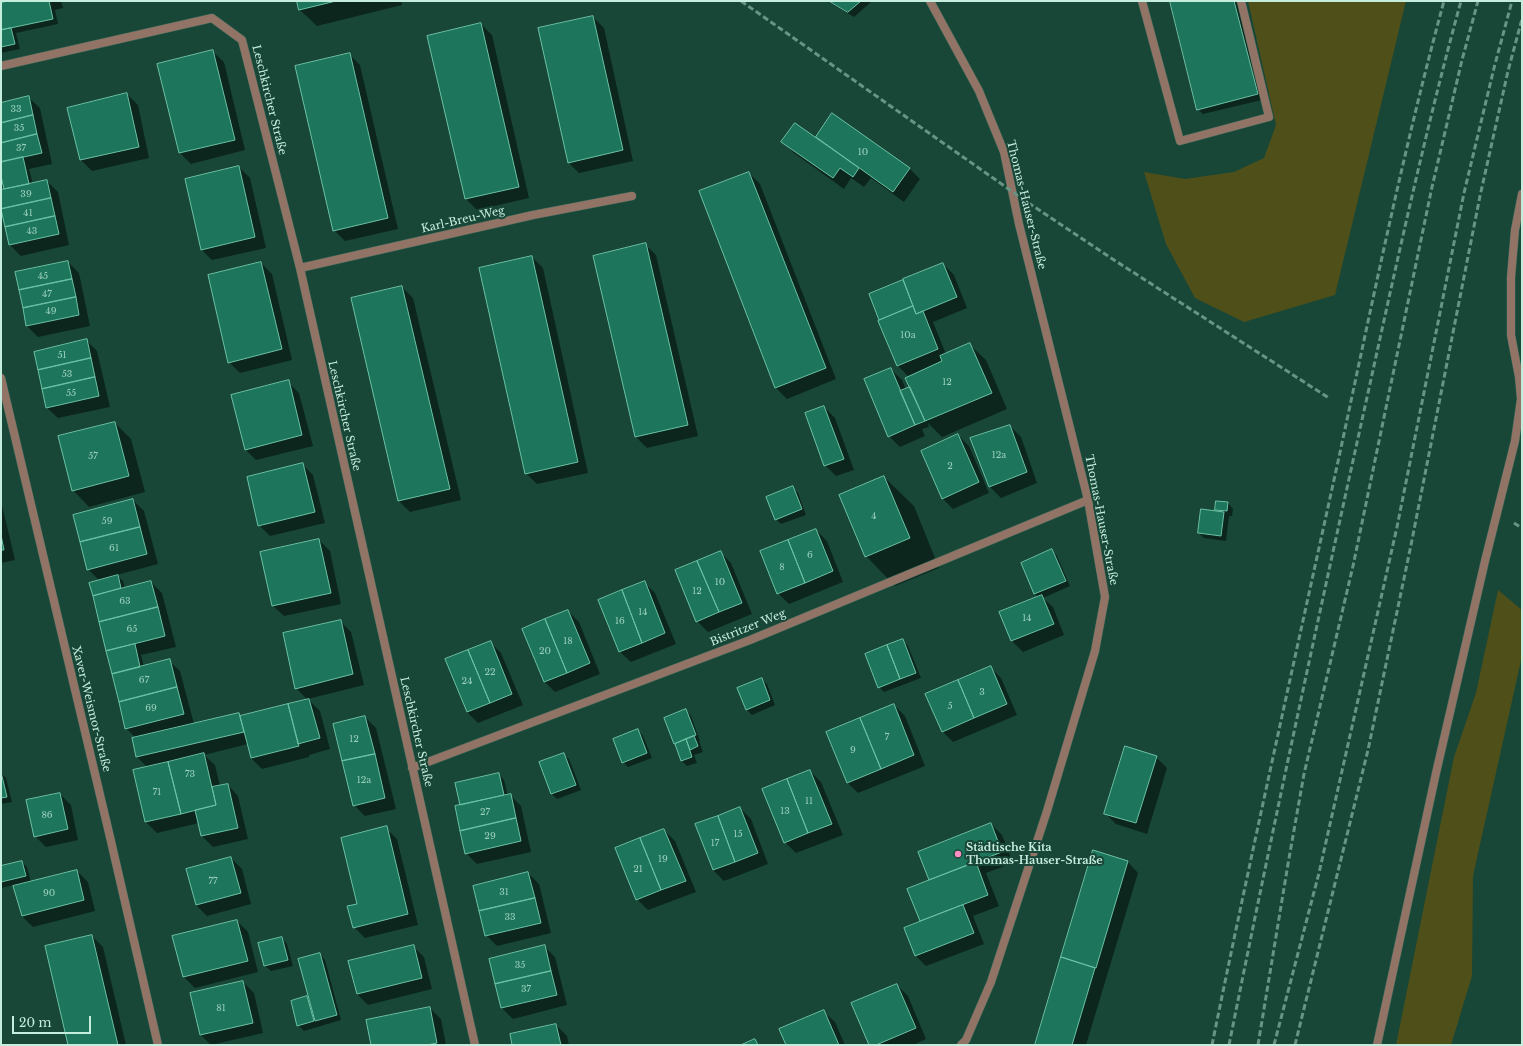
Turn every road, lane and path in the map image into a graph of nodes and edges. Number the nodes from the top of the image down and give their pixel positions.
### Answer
1 (930, 1) edge
2 (1142, 1) edge
3 (1241, 1) edge
4 (1, 66) edge
5 (1522, 194) edge
6 (632, 196) dead end
7 (300, 268) junction
8 (1, 378) edge
9 (1088, 500) junction
10 (412, 768) junction
11 (158, 1045) edge
12 (475, 1045) edge
13 (961, 1045) edge
14 (1377, 1045) edge

1 - 9 street, Thomas-Hauser-Straße
2 - 3 street
4 - 7 street, Leschkircher Straße
5 - 14 street
6 - 7 street, Karl-Breu-Weg
7 - 10 street, Leschkircher Straße
8 - 11 street, Xaver-Weismor-Straße
9 - 10 street, Bistritzer Weg
9 - 13 street, Thomas-Hauser-Straße
10 - 12 street, Leschkircher Straße

